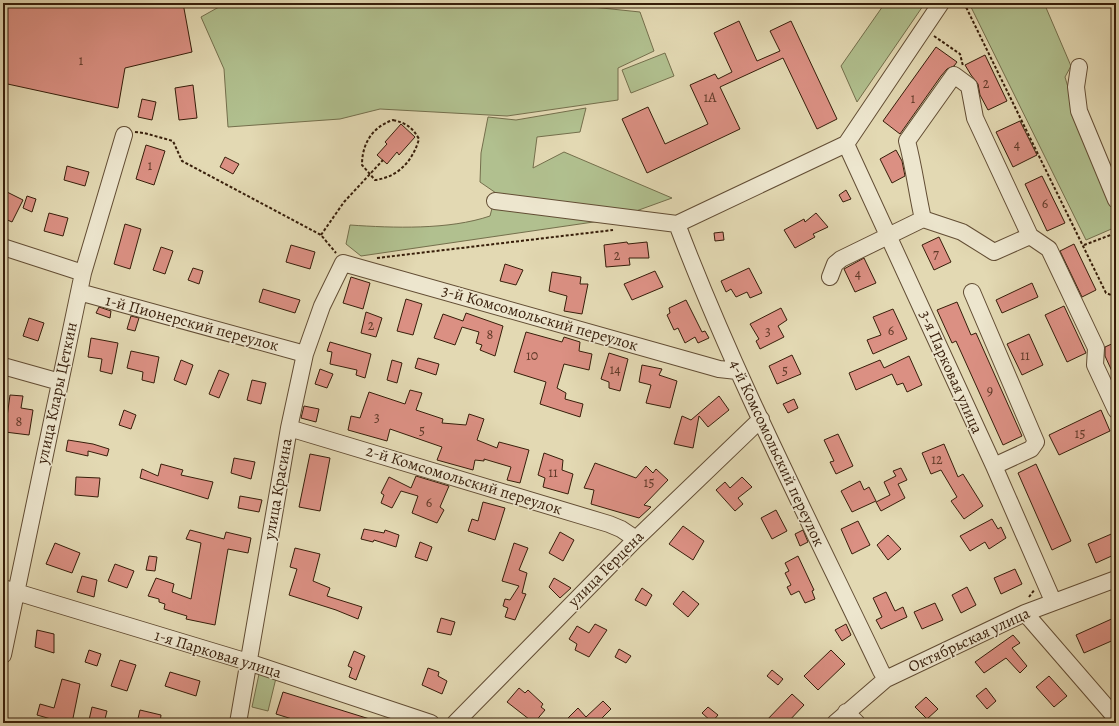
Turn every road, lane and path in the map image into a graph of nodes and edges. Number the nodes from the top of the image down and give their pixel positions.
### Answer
1 (941, 3) edge
2 (964, 3) edge
3 (924, 29) junction
4 (964, 67) dead end
5 (1079, 67) dead end
6 (124, 135) joint
7 (846, 144) junction
8 (383, 160) dead end
9 (370, 174) junction
10 (1116, 200) edge
11 (495, 201) dead end
12 (923, 219) junction
13 (677, 224) junction
14 (616, 229) dead end
15 (1116, 233) edge
16 (321, 235) junction
17 (889, 236) junction
18 (1030, 236) junction
19 (1084, 245) junction
20 (3, 247) edge
21 (374, 259) dead end
22 (343, 263) junction
23 (83, 273) junction
24 (830, 277) dead end
25 (79, 292) junction
26 (972, 292) dead end
27 (1116, 297) edge
28 (305, 354) junction
29 (3, 366) edge
30 (737, 370) junction
31 (60, 382) junction
32 (1116, 410) edge
33 (761, 419) junction
34 (289, 428) junction
35 (994, 466) junction
36 (636, 539) junction
37 (1116, 579) edge
38 (9, 590) edge
39 (1053, 601) junction
40 (1025, 613) junction
41 (3, 655) edge
42 (248, 662) junction
43 (886, 679) junction
44 (1116, 718) edge
45 (846, 719) edge
46 (238, 723) edge
47 (431, 723) edge
48 (455, 723) edge

1 - 3 street
2 - 19 path
3 - 4 path
3 - 7 street
5 - 10 street
6 - 16 path
6 - 23 street, улица Клары Цеткин
7 - 13 street
7 - 17 street, 3-я Парковая улица
8 - 9 path
9 - 9 path
9 - 16 path
11 - 13 street
12 - 17 street
12 - 18 street
12 - 18 street
13 - 30 street, 4-й Комсомольский переулок
14 - 21 path
15 - 19 path
16 - 22 path
17 - 24 street
17 - 35 street, 3-я Парковая улица
18 - 32 street
19 - 27 path
20 - 23 street
22 - 28 street, улица Красина
22 - 30 street, 3-й Комсомольский переулок
23 - 25 street, улица Клары Цеткин
25 - 28 street, 1-й Пионерский переулок
25 - 31 street, улица Клары Цеткин
26 - 35 street
28 - 34 street, улица Красина
29 - 31 street
30 - 33 street, 4-й Комсомольский переулок
31 - 38 street, улица Клары Цеткин
33 - 36 street, улица Герцена
33 - 43 street, 4-й Комсомольский переулок
34 - 36 street, 2-й Комсомольский переулок
34 - 42 street, улица Красина
35 - 39 street, 3-я Парковая улица
36 - 48 street, улица Герцена
37 - 39 street, Октябрьская улица
38 - 41 street, улица Клары Цеткин
38 - 42 street, 1-я Парковая улица
39 - 40 street, Октябрьская улица
40 - 43 street, Октябрьская улица
40 - 44 street
42 - 46 street, улица Красина
42 - 47 street, 1-я Парковая улица
43 - 45 street, Октябрьская улица

